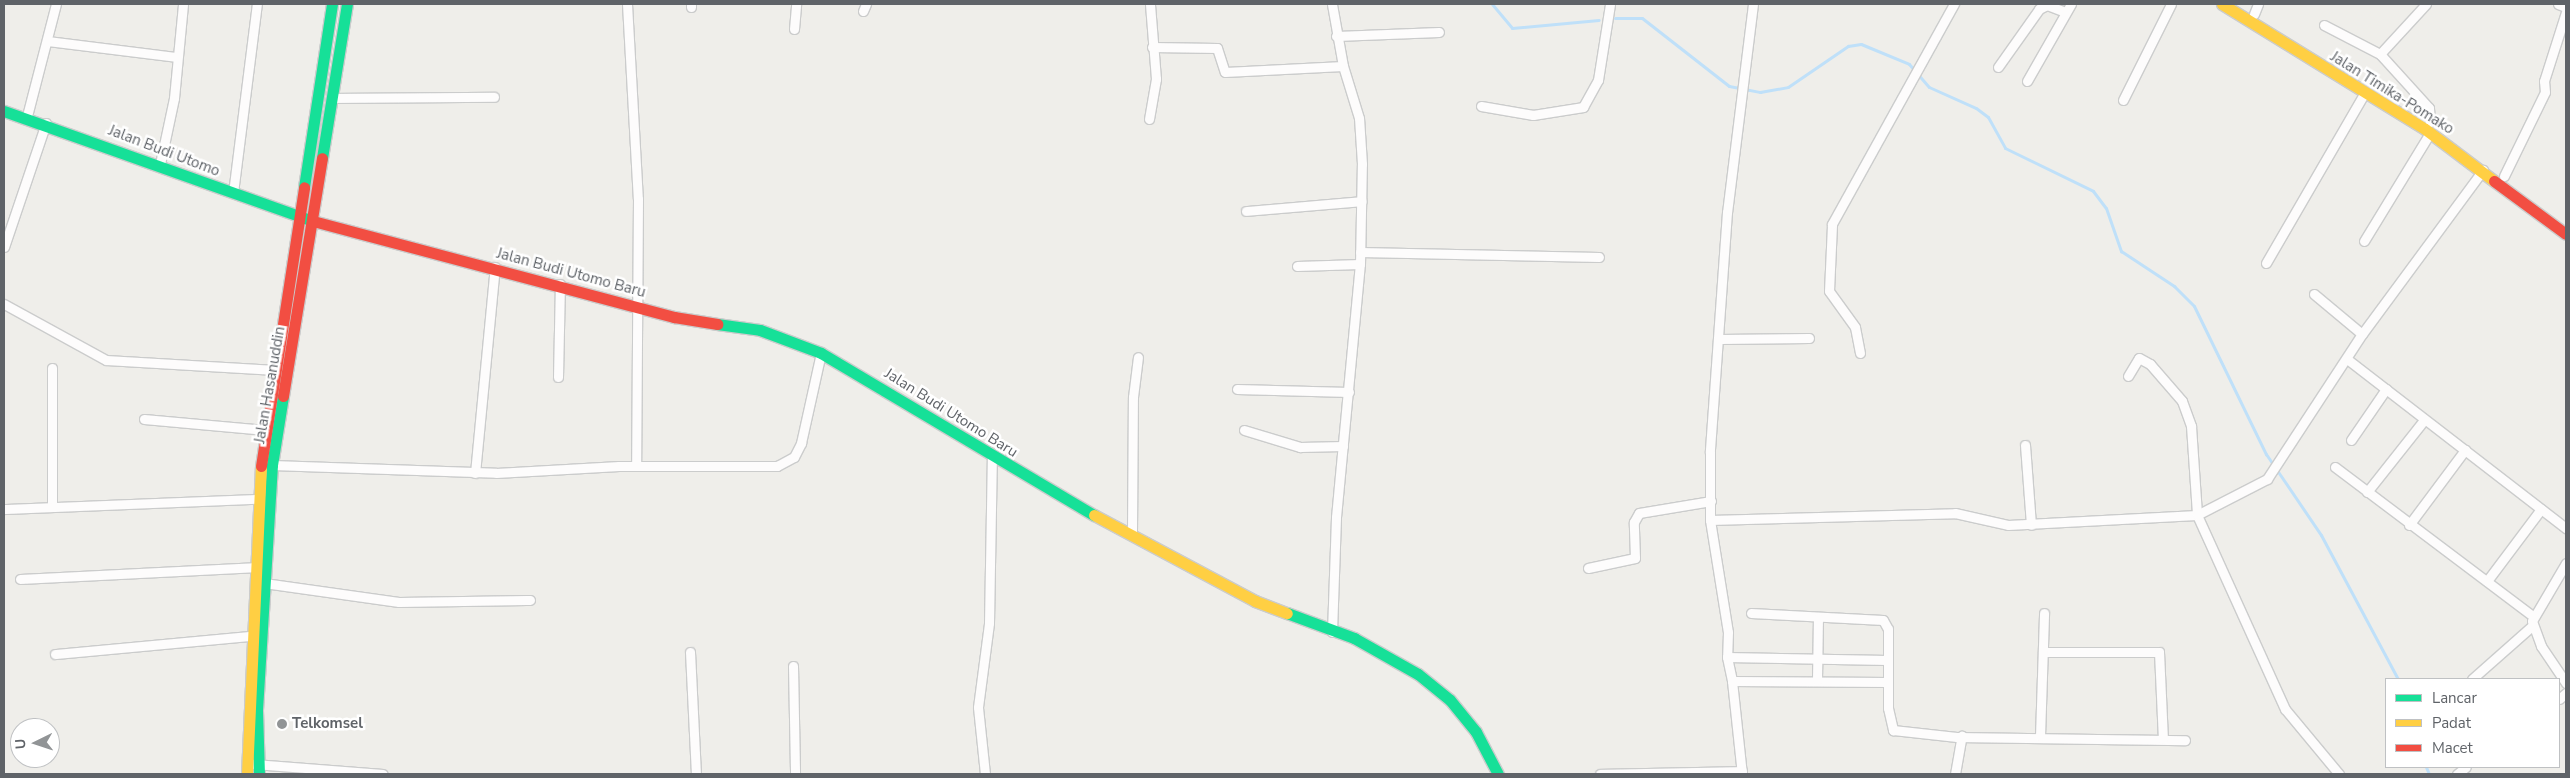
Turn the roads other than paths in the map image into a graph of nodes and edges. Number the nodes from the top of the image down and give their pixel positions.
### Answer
1 (56, 4) edge
2 (183, 4) edge
3 (257, 4) edge
4 (332, 4) edge
5 (346, 4) edge
6 (627, 4) edge
7 (796, 4) edge
8 (1150, 4) edge
9 (1332, 4) edge
10 (1610, 4) edge
11 (1753, 4) edge
12 (1954, 4) edge
13 (2070, 4) edge
14 (2171, 4) edge
15 (2222, 4) edge
16 (2238, 4) edge
17 (2426, 4) edge
18 (2558, 4) edge
19 (2566, 7) edge
20 (2256, 9) edge
21 (2065, 12) junction
22 (2566, 12) edge
23 (2324, 25) dead end
24 (794, 29) dead end
25 (1439, 32) dead end
26 (1336, 36) junction
27 (48, 41) junction
28 (1152, 47) junction
29 (2380, 54) junction
30 (178, 57) junction
31 (1343, 66) junction
32 (1998, 67) dead end
33 (2027, 82) dead end
34 (2365, 92) junction
35 (494, 97) dead end
36 (334, 98) junction
37 (2123, 100) dead end
38 (1481, 106) dead end
39 (4, 111) edge
40 (27, 116) junction
41 (1149, 119) dead end
42 (46, 123) junction
43 (2430, 127) junction
44 (160, 164) junction
45 (2483, 170) junction
46 (2504, 176) junction
47 (233, 192) junction
48 (1362, 201) junction
49 (1246, 210) dead end
50 (2545, 211) junction
51 (300, 217) junction
52 (314, 220) junction
53 (2566, 224) edge
54 (2566, 234) edge
55 (2364, 241) dead end
56 (4, 246) edge
57 (1360, 252) junction
58 (1599, 257) dead end
59 (2266, 263) dead end
60 (1360, 264) junction
61 (1297, 266) dead end
62 (495, 267) junction
63 (560, 284) junction
64 (2314, 294) dead end
65 (4, 304) edge
66 (639, 307) junction
67 (2362, 334) junction
68 (1809, 338) dead end
69 (1720, 339) junction
70 (1860, 353) dead end
71 (821, 354) junction
72 (1138, 356) dead end
73 (2347, 359) junction
74 (52, 368) dead end
75 (276, 370) junction
76 (2128, 376) dead end
77 (558, 377) dead end
78 (1237, 389) dead end
79 (2386, 389) junction
80 (1349, 392) junction
81 (275, 408) junction
82 (144, 419) dead end
83 (2424, 420) junction
84 (266, 430) junction
85 (1244, 430) dead end
86 (2351, 440) dead end
87 (2025, 445) dead end
88 (1343, 446) junction
89 (2465, 450) junction
90 (992, 456) junction
91 (272, 466) junction
92 (636, 466) junction
93 (2335, 467) dead end
94 (475, 473) junction
95 (2367, 492) junction
96 (258, 499) junction
97 (1712, 501) junction
98 (52, 505) junction
99 (4, 509) edge
100 (2541, 509) junction
101 (2197, 514) junction
102 (1710, 520) junction
103 (2031, 525) junction
104 (2409, 525) junction
105 (2566, 528) edge
106 (1132, 532) junction
107 (2566, 563) edge
108 (254, 567) junction
109 (1588, 568) dead end
110 (20, 579) dead end
111 (2487, 581) junction
112 (264, 583) junction
113 (530, 600) dead end
114 (1751, 613) dead end
115 (2044, 613) dead end
116 (1818, 618) junction
117 (2533, 620) junction
118 (1332, 632) junction
119 (250, 636) junction
120 (690, 652) dead end
121 (2043, 652) junction
122 (55, 654) dead end
123 (1726, 657) junction
124 (1817, 658) junction
125 (1888, 660) junction
126 (793, 666) dead end
127 (2473, 678) edge
128 (1817, 680) junction
129 (1732, 681) junction
130 (1888, 682) junction
131 (2566, 683) edge
132 (1962, 736) junction
133 (2040, 736) junction
134 (2163, 739) junction
135 (2185, 740) dead end
136 (247, 768) edge
137 (259, 769) edge
138 (1742, 772) edge
139 (383, 774) edge
140 (696, 774) edge
141 (795, 774) edge
142 (985, 774) edge
143 (1498, 774) edge
144 (1600, 774) edge
145 (1955, 774) edge
146 (2339, 774) edge

1 - 27 street
2 - 30 street
3 - 47 street
4 - 51 main road, Jalan Hasanuddin
5 - 36 main road, Jalan Hasanuddin
6 - 66 street
7 - 24 street
8 - 28 street
9 - 26 street
10 - 38 street
11 - 69 street
12 - 70 street
13 - 21 street
14 - 37 street
15 - 34 main road, Jalan Timika-Pomako
16 - 20 main road, Jalan Timika-Pomako
17 - 29 street
18 - 19 street
20 - 43 main road, Jalan Timika-Pomako
21 - 32 street
21 - 33 street
22 - 46 street
23 - 29 street
25 - 26 street
26 - 31 street
27 - 30 street
27 - 40 street
28 - 31 street
28 - 41 street
29 - 43 street
30 - 44 street
31 - 48 street
34 - 43 main road, Jalan Timika-Pomako
34 - 59 street
35 - 36 street
36 - 52 main road, Jalan Hasanuddin
39 - 40 main road, Jalan Budi Utomo
40 - 42 main road, Jalan Budi Utomo
42 - 44 main road, Jalan Budi Utomo
42 - 56 street
43 - 45 main road, Jalan Timika-Pomako
43 - 46 main road, Jalan Timika-Pomako
43 - 55 street
44 - 47 main road, Jalan Budi Utomo
45 - 50 main road, Jalan Timika-Pomako
45 - 67 street
46 - 50 main road, Jalan Timika-Pomako
47 - 51 main road, Jalan Budi Utomo
48 - 49 street
48 - 57 street
50 - 53 main road
50 - 54 main road
51 - 52 main road, Jalan Budi Utomo
51 - 75 main road, Jalan Hasanuddin
52 - 62 main road, Jalan Budi Utomo Baru
52 - 81 main road, Jalan Hasanuddin
57 - 58 street
57 - 60 street
60 - 61 street
60 - 80 street
62 - 63 main road, Jalan Budi Utomo Baru
62 - 94 street
63 - 66 main road, Jalan Budi Utomo Baru
63 - 77 street
64 - 67 street
65 - 75 street
66 - 71 main road, Jalan Budi Utomo Baru
66 - 92 street
67 - 73 street
68 - 69 street
69 - 97 street
71 - 90 main road, Jalan Budi Utomo Baru
71 - 92 street
72 - 106 street
73 - 79 street
73 - 101 street
74 - 98 street
75 - 81 main road, Jalan Hasanuddin
76 - 101 street
78 - 80 street
79 - 83 street
79 - 86 street
80 - 88 street
81 - 84 main road, Jalan Hasanuddin
81 - 91 main road, Jalan Hasanuddin
82 - 84 street
83 - 89 street
83 - 95 street
84 - 96 main road, Jalan Hasanuddin
85 - 88 street
87 - 103 street
88 - 118 street
89 - 100 street
89 - 104 street
90 - 106 main road, Jalan Budi Utomo Baru
90 - 142 street
91 - 94 street
91 - 112 main road, Jalan Hasanuddin
92 - 94 street
93 - 95 street
95 - 104 street
96 - 98 street
96 - 108 main road, Jalan Hasanuddin
97 - 102 street
97 - 109 street
98 - 99 street
100 - 105 street
100 - 111 street
101 - 103 street
101 - 146 street
102 - 103 street
102 - 123 street
104 - 111 street
106 - 118 main road, Jalan Budi Utomo Baru
107 - 117 street
108 - 110 street
108 - 119 main road, Jalan Hasanuddin
111 - 117 street
112 - 113 street
112 - 137 main road, Jalan Hasanuddin
114 - 116 street
115 - 121 street
116 - 124 street
116 - 125 street
117 - 127 street
117 - 131 street
118 - 143 main road, Jalan Budi Utomo Baru
119 - 122 street
119 - 136 main road, Jalan Hasanuddin
120 - 140 street
121 - 133 street
121 - 134 street
123 - 124 street
123 - 129 street
124 - 125 street
124 - 128 street
125 - 130 street
126 - 141 street
128 - 129 street
128 - 130 street
129 - 138 street
130 - 132 street
132 - 133 street
132 - 145 street
133 - 134 street
134 - 135 street
136 - 137 street
137 - 139 street
138 - 144 street

